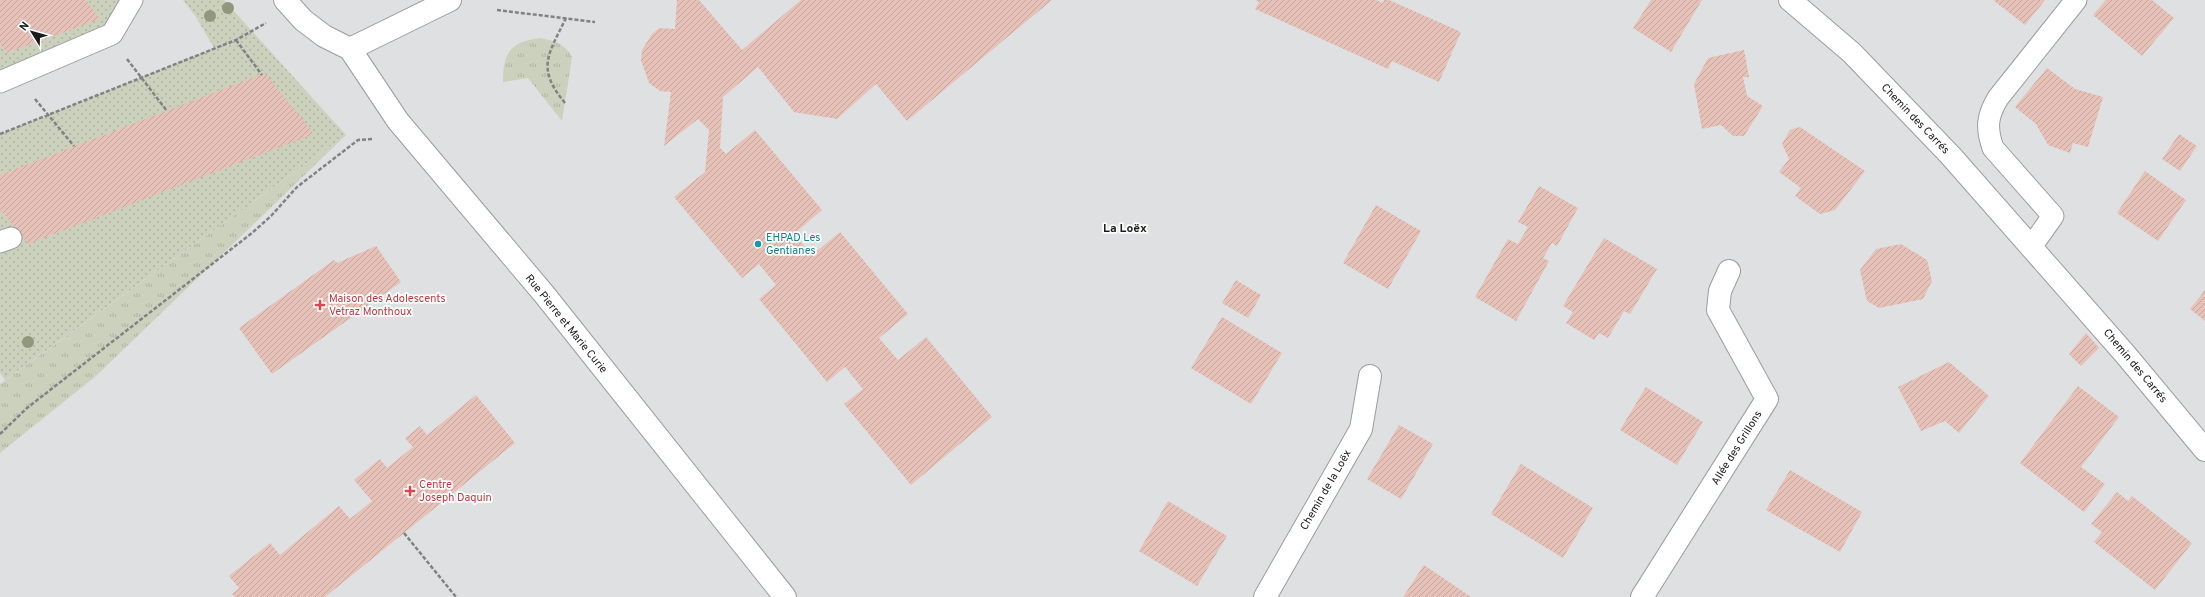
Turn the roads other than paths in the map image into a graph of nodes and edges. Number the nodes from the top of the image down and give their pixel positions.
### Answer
1 (132, 0) edge
2 (285, 0) edge
3 (450, 0) edge
4 (1790, 0) edge
5 (2076, 0) edge
6 (350, 49) junction
7 (9, 78) edge
8 (2031, 247) junction
9 (1729, 271) dead end
10 (1370, 376) dead end
11 (2205, 450) edge
12 (785, 597) edge
13 (1265, 597) edge
14 (1642, 597) edge

1 - 7 lane
2 - 6 street
3 - 6 street
4 - 8 street, Chemin des Carrés
5 - 8 lane
6 - 12 street, Rue Pierre et Marie Curie
8 - 11 street, Chemin des Carrés
9 - 14 street, Allée des Grillons
10 - 13 street, Chemin de la Loëx

